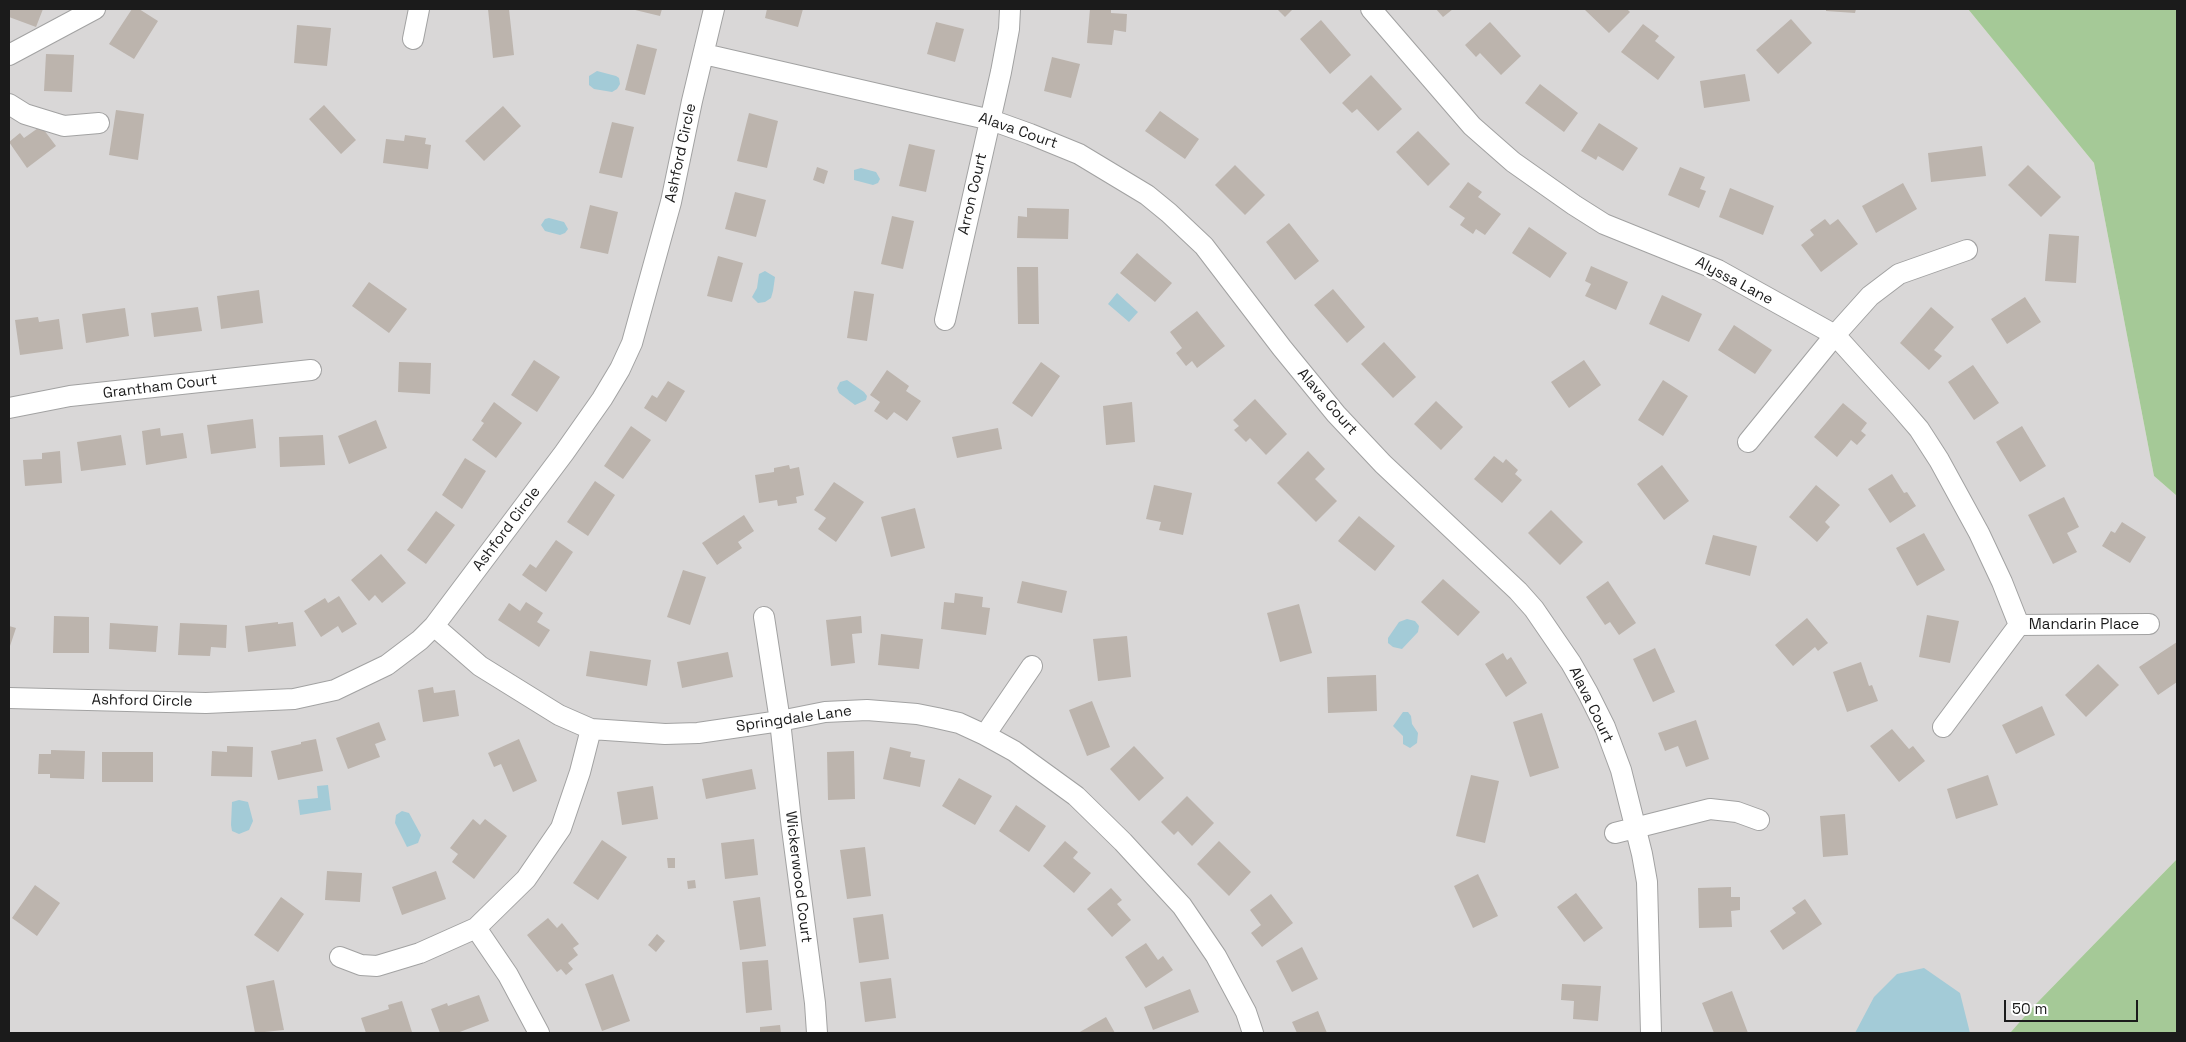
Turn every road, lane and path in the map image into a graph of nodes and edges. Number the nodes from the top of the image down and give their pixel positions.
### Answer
1 (95, 9) edge
2 (419, 9) edge
3 (714, 9) edge
4 (1010, 9) edge
5 (1371, 9) edge
6 (414, 39) dead end
7 (704, 54) junction
8 (9, 55) edge
9 (9, 104) edge
10 (991, 120) junction
11 (99, 123) dead end
12 (1967, 250) dead end
13 (945, 320) dead end
14 (1835, 335) junction
15 (311, 370) dead end
16 (9, 408) edge
17 (1748, 442) dead end
18 (764, 617) dead end
19 (2149, 624) dead end
20 (2019, 625) junction
21 (434, 626) junction
22 (1032, 666) dead end
23 (9, 698) edge
24 (780, 721) junction
25 (1944, 727) dead end
26 (591, 730) junction
27 (985, 735) junction
28 (1759, 820) dead end
29 (1636, 826) junction
30 (1615, 833) dead end
31 (476, 928) junction
32 (340, 957) dead end
33 (539, 1033) edge
34 (817, 1033) edge
35 (1253, 1033) edge
36 (1651, 1033) edge

1 - 8 street
2 - 6 street
3 - 7 street, Ashford Circle
4 - 10 street, Arron Court
5 - 14 street, Alyssa Lane
7 - 10 street, Alava Court
7 - 21 street, Ashford Circle
9 - 11 street
10 - 13 street, Arron Court
10 - 29 street, Alava Court
12 - 14 street
14 - 17 street
14 - 20 street, Alyssa Lane
15 - 16 street, Grantham Court
18 - 24 street, Wickerwood Court
19 - 20 street, Mandarin Place
20 - 25 street
21 - 23 street, Ashford Circle
21 - 26 street, Springdale Lane
22 - 27 street
24 - 26 street, Springdale Lane
24 - 27 street, Springdale Lane
24 - 34 street, Wickerwood Court
26 - 31 street
27 - 35 street, Springdale Lane
28 - 29 street
29 - 30 street
29 - 36 street, Alava Court
31 - 32 street
31 - 33 street

